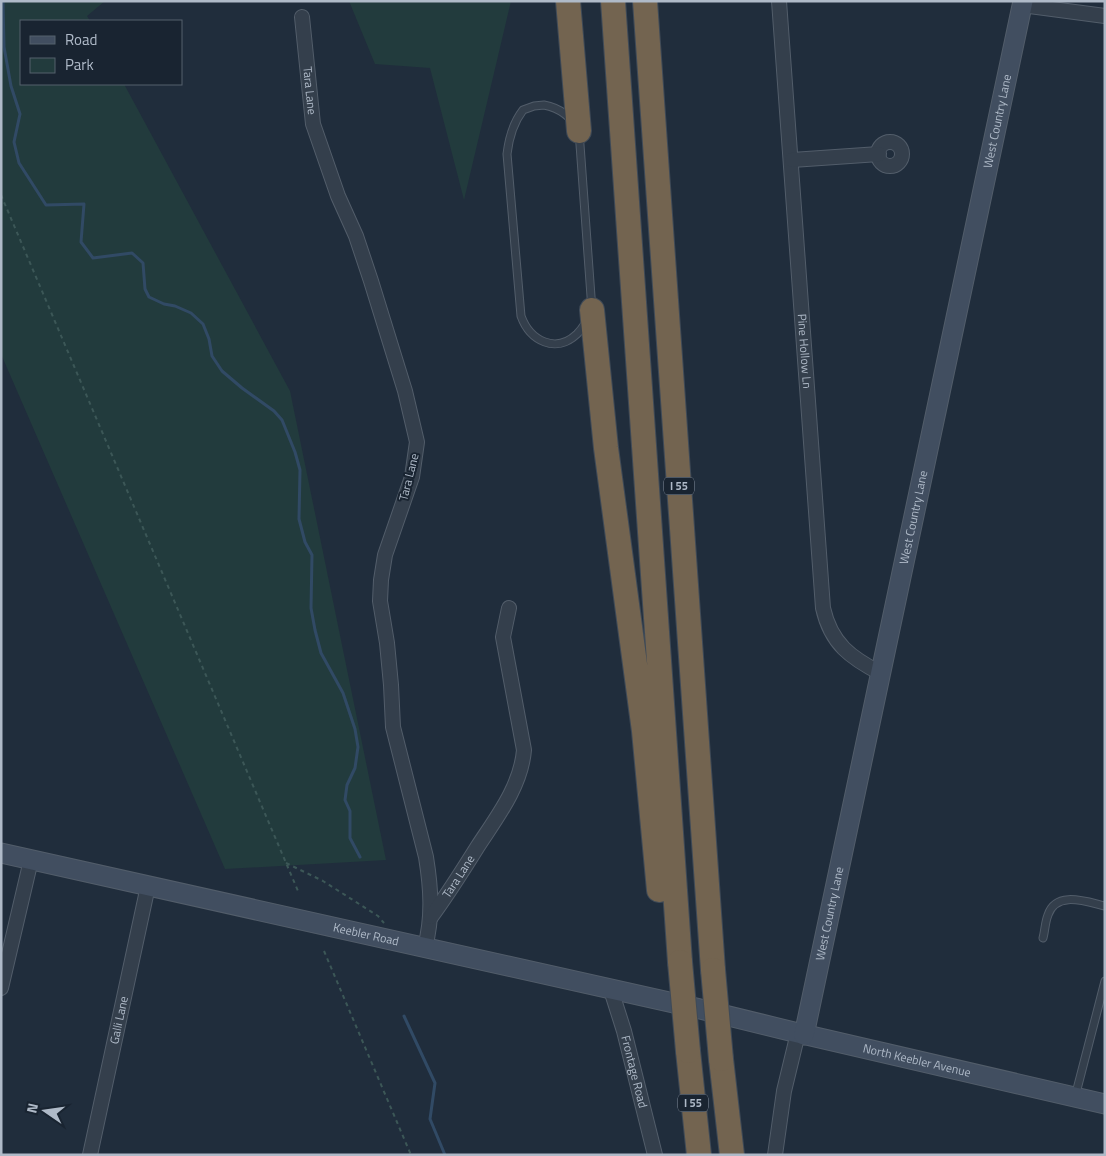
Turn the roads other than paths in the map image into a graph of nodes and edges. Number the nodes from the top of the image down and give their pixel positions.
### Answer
1 (568, 1) edge
2 (613, 1) edge
3 (645, 1) edge
4 (779, 1) edge
5 (1023, 3) edge
6 (302, 16) dead end
7 (1105, 16) edge
8 (578, 131) junction
9 (878, 154) dead end
10 (792, 160) junction
11 (592, 310) junction
12 (509, 608) dead end
13 (882, 674) junction
14 (1, 853) edge
15 (31, 860) junction
16 (148, 886) junction
17 (1105, 906) edge
18 (431, 917) junction
19 (1043, 938) dead end
20 (425, 947) junction
21 (673, 961) junction
22 (1105, 981) edge
23 (1, 988) edge
24 (611, 990) junction
25 (729, 1016) joint
26 (801, 1034) junction
27 (1075, 1097) junction
28 (1105, 1104) edge
29 (90, 1155) edge
30 (655, 1155) edge
31 (699, 1155) edge
32 (732, 1155) edge
33 (775, 1155) edge

1 - 8 highway
2 - 21 highway, I 55
3 - 32 highway, I 55, bridge
4 - 10 street, Pine Hollow Ln
5 - 7 street
5 - 13 street, West Country Lane
6 - 18 street, Tara Lane
8 - 11 lane
8 - 11 lane
9 - 10 street
10 - 13 street, Pine Hollow Ln
11 - 21 highway
12 - 18 street, Tara Lane
13 - 26 street, West Country Lane
14 - 15 street, Keebler Road
15 - 16 street, Keebler Road
15 - 23 street
16 - 20 street, Keebler Road
16 - 29 street, Galli Lane
17 - 19 lane
18 - 20 street, Tara Lane
20 - 24 street, Keebler Road
21 - 31 highway, I 55, bridge
22 - 27 lane
24 - 25 street, Keebler Road
24 - 30 street, Frontage Road
25 - 26 street, North Keebler Avenue
26 - 27 street, North Keebler Avenue
26 - 33 street, West Country Lane
27 - 28 street, North Keebler Avenue

